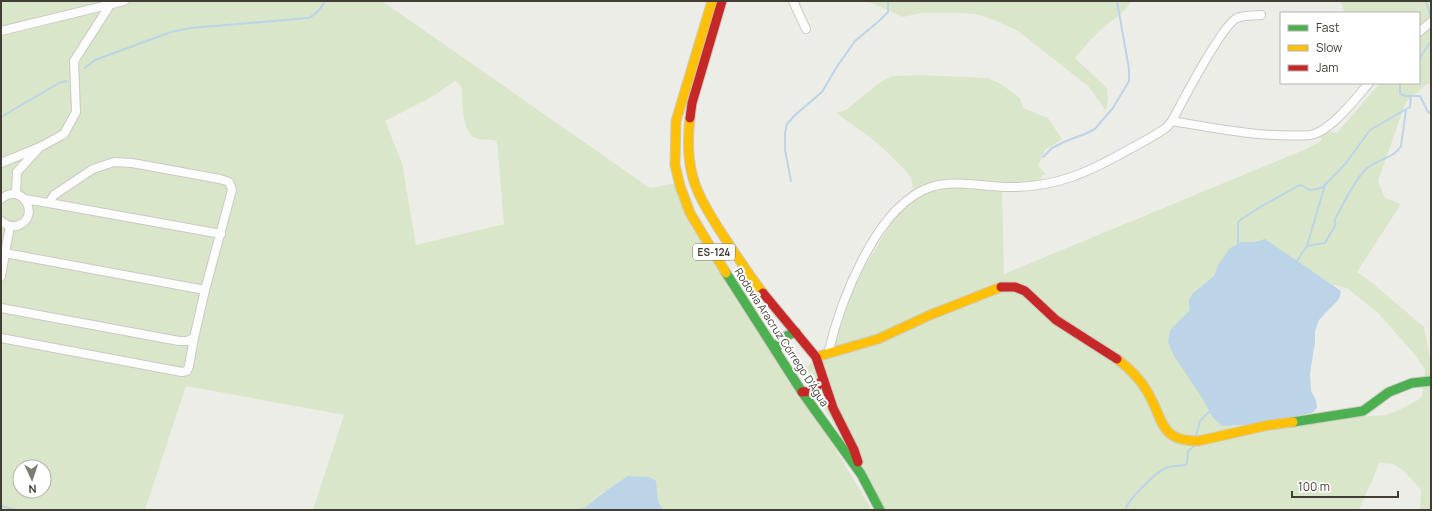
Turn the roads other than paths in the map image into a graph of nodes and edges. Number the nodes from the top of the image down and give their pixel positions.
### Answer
1 (124, 1) edge
2 (712, 1) edge
3 (722, 1) edge
4 (793, 1) edge
5 (111, 3) edge
6 (1261, 15) dead end
7 (1431, 22) edge
8 (806, 29) dead end
9 (1, 31) edge
10 (1420, 31) edge
11 (1368, 84) edge
12 (1172, 121) junction
13 (40, 146) junction
14 (1, 163) edge
15 (16, 194) junction
16 (1, 199) edge
17 (24, 199) junction
18 (49, 203) junction
19 (1, 221) edge
20 (10, 226) junction
21 (221, 234) junction
22 (5, 253) junction
23 (1, 276) edge
24 (205, 290) junction
25 (1, 308) edge
26 (796, 332) junction
27 (1, 338) edge
28 (194, 338) junction
29 (776, 351) junction
30 (828, 354) junction
31 (816, 357) junction
32 (823, 379) junction
33 (1431, 381) edge
34 (802, 392) junction
35 (861, 474) junction
36 (880, 510) edge

1 - 5 street
2 - 29 main road, Rodovia Aracruz Córrego D'Água / ES-124
3 - 26 main road, Rodovia Aracruz Córrego D'Água / ES-124
4 - 8 street
5 - 9 street
5 - 13 street
6 - 12 street
7 - 10 street
11 - 12 street
12 - 30 street
13 - 14 street
13 - 15 street
15 - 16 street
15 - 17 street
17 - 18 street
17 - 20 street
18 - 21 street
18 - 21 street
19 - 20 street
20 - 22 street
21 - 24 street
22 - 23 street
22 - 24 street
24 - 28 street
25 - 28 street
26 - 29 main road
26 - 31 main road, Rodovia Aracruz Córrego D'Água / ES-124
27 - 28 street
29 - 34 main road, Rodovia Aracruz Córrego D'Água / ES-124
30 - 31 main road
30 - 33 main road
31 - 32 main road, Rodovia Aracruz Córrego D'Água / ES-124
32 - 34 main road
32 - 35 main road, Rodovia Aracruz Córrego D'Água / ES-124
34 - 35 main road, Rodovia Aracruz Córrego D'Água / ES-124
35 - 36 main road, Rodovia Aracruz Córrego D'Água / ES-124

